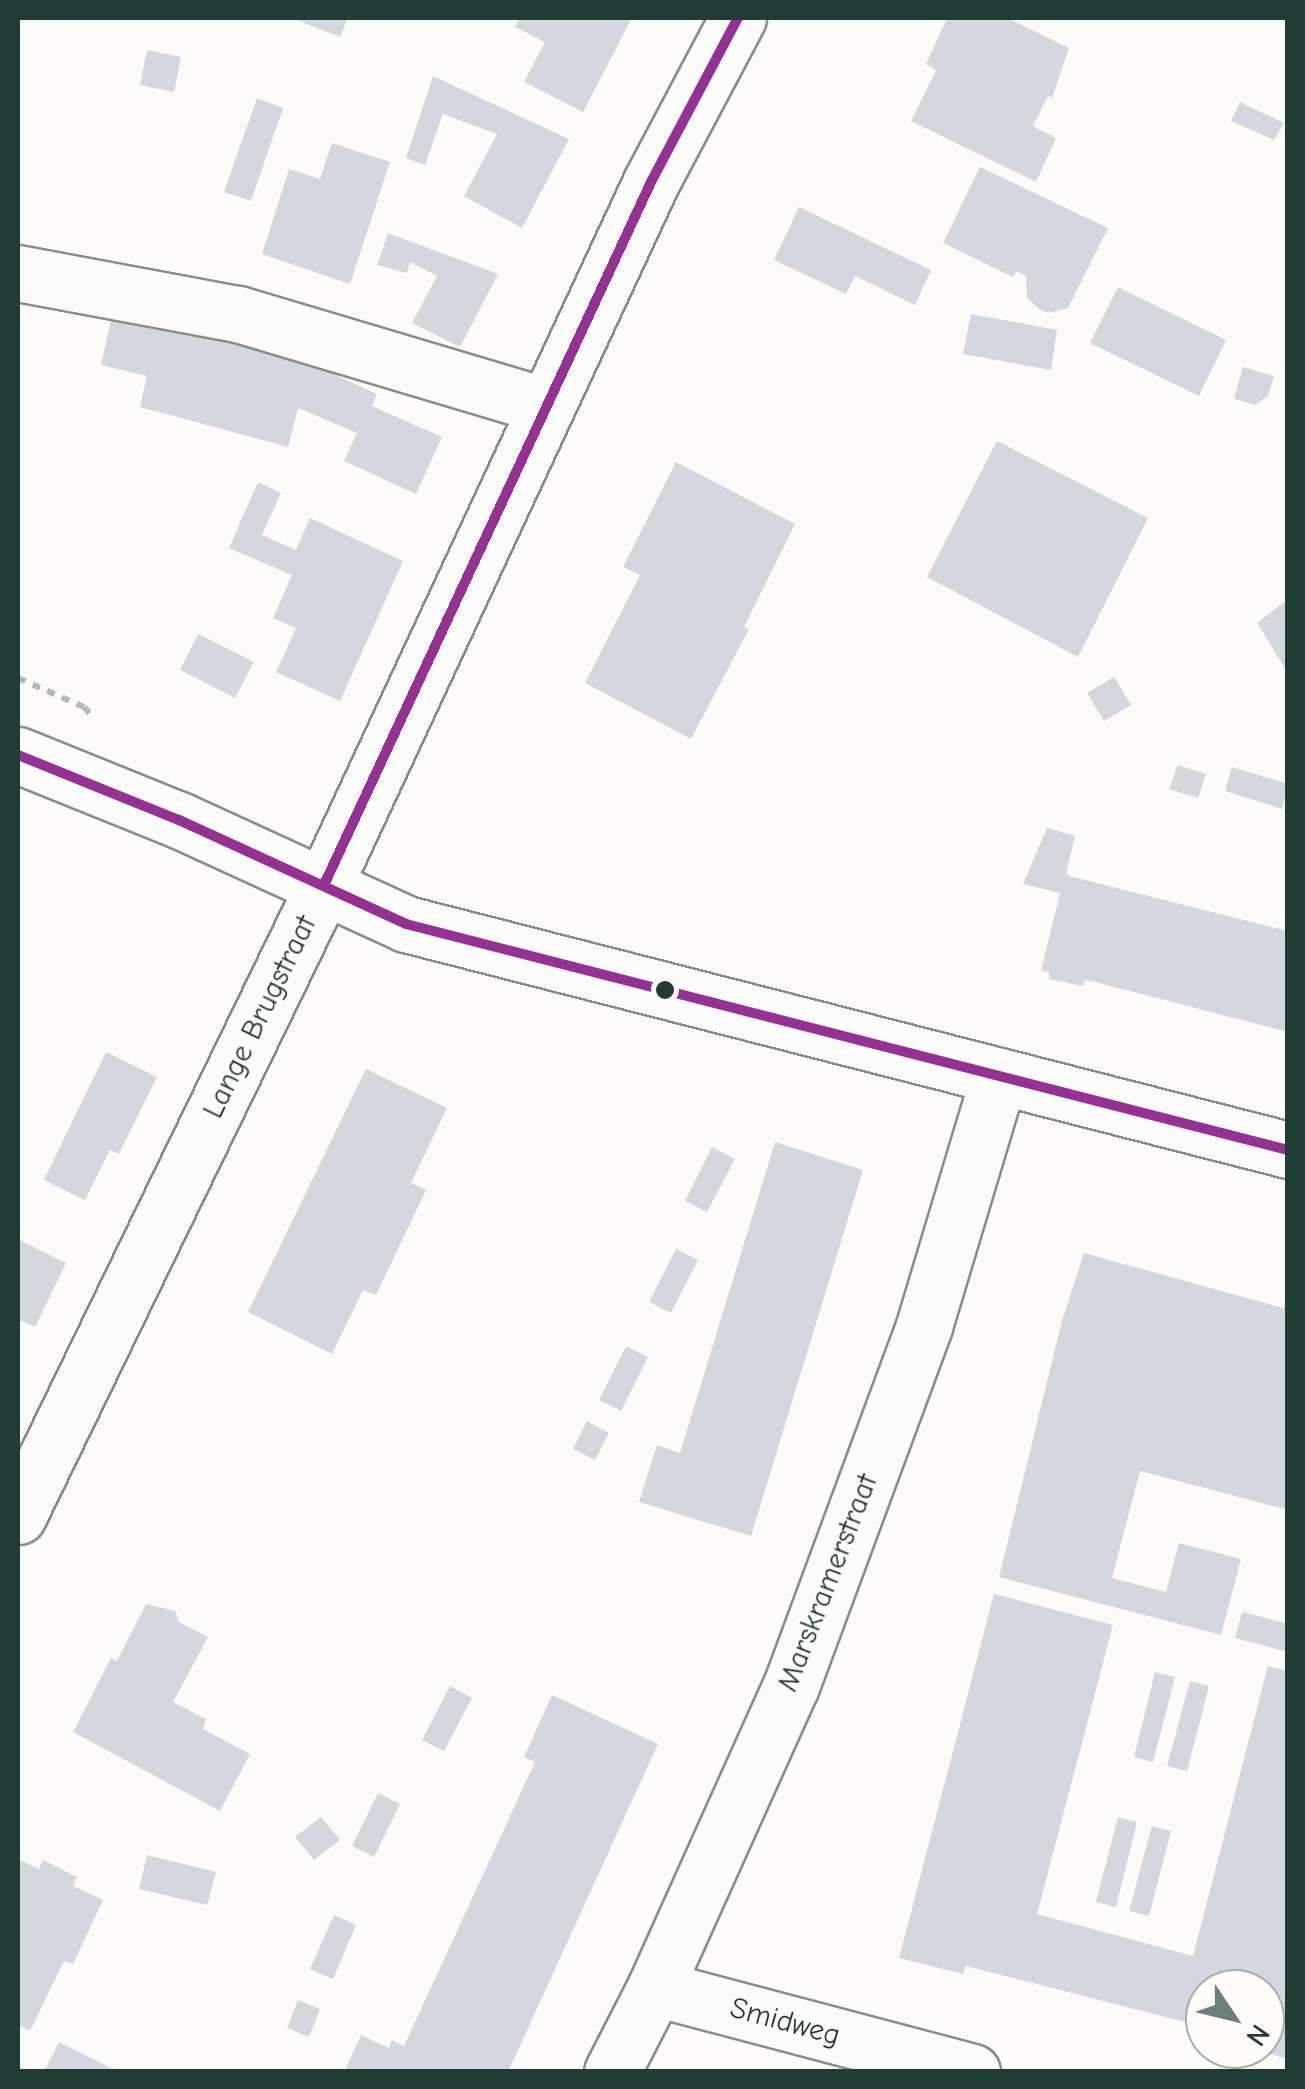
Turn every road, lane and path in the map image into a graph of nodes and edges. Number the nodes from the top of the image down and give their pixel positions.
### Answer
1 (738, 18) edge
2 (18, 273) edge
3 (546, 406) junction
4 (18, 755) edge
5 (324, 885) junction
6 (999, 1076) junction
7 (1288, 1150) edge
8 (18, 1516) edge
9 (655, 1988) junction
10 (612, 2072) edge
11 (972, 2072) edge

1 - 3 street, Lange Brugstraat
2 - 3 street
3 - 5 street, Lange Brugstraat
4 - 5 street
5 - 6 street
5 - 8 street, Lange Brugstraat
6 - 7 street
6 - 9 street, Marskramerstraat
9 - 10 street, Marskramerstraat
9 - 11 street, Smidweg

